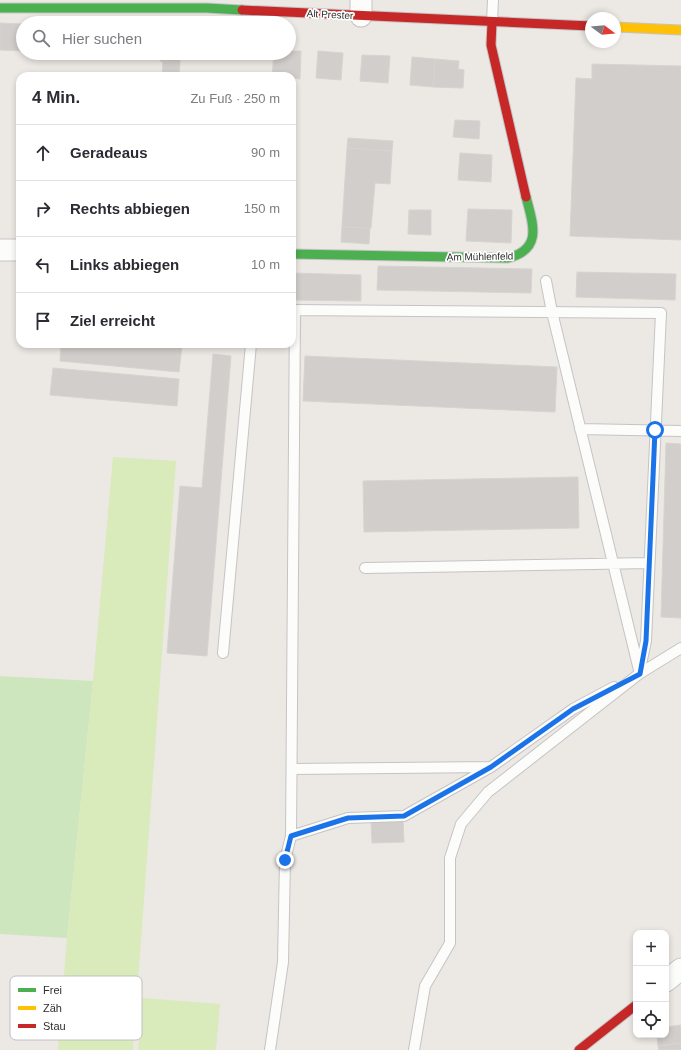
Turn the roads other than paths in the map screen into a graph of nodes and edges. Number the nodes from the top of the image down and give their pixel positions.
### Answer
1 (493, 0) edge
2 (0, 8) edge
3 (361, 8) edge
4 (492, 22) junction
5 (585, 26) edge
6 (621, 27) edge
7 (681, 30) edge
8 (0, 250) edge
9 (16, 250) edge
10 (296, 254) edge
11 (546, 281) dead end
12 (296, 310) edge
13 (552, 312) junction
14 (251, 348) edge
15 (293, 348) edge
16 (580, 429) junction
17 (655, 430) junction
18 (681, 431) edge
19 (649, 563) junction
20 (613, 564) junction
21 (365, 568) dead end
22 (681, 648) edge
23 (223, 653) dead end
24 (640, 674) junction
25 (491, 767) junction
26 (292, 769) junction
27 (291, 836) junction
28 (681, 969) edge
29 (669, 979) edge
30 (633, 1007) edge
31 (270, 1050) edge
32 (414, 1050) edge
33 (579, 1050) edge

1 - 4 lane
2 - 3 main road, Alt Prester
3 - 4 main road, Alt Prester
4 - 5 main road, Alt Prester
4 - 10 main road, Am Mühlenfeld
6 - 7 main road
8 - 9 street
11 - 13 lane
12 - 13 lane
13 - 16 lane
13 - 17 lane
14 - 23 lane
15 - 26 lane
16 - 17 lane
16 - 20 lane
17 - 18 lane
17 - 19 lane
19 - 20 lane
19 - 24 lane
20 - 21 lane
20 - 24 lane
22 - 24 lane
24 - 25 lane
24 - 32 lane
25 - 26 lane
25 - 27 lane
26 - 27 lane
27 - 31 lane
28 - 29 street
30 - 33 main road

